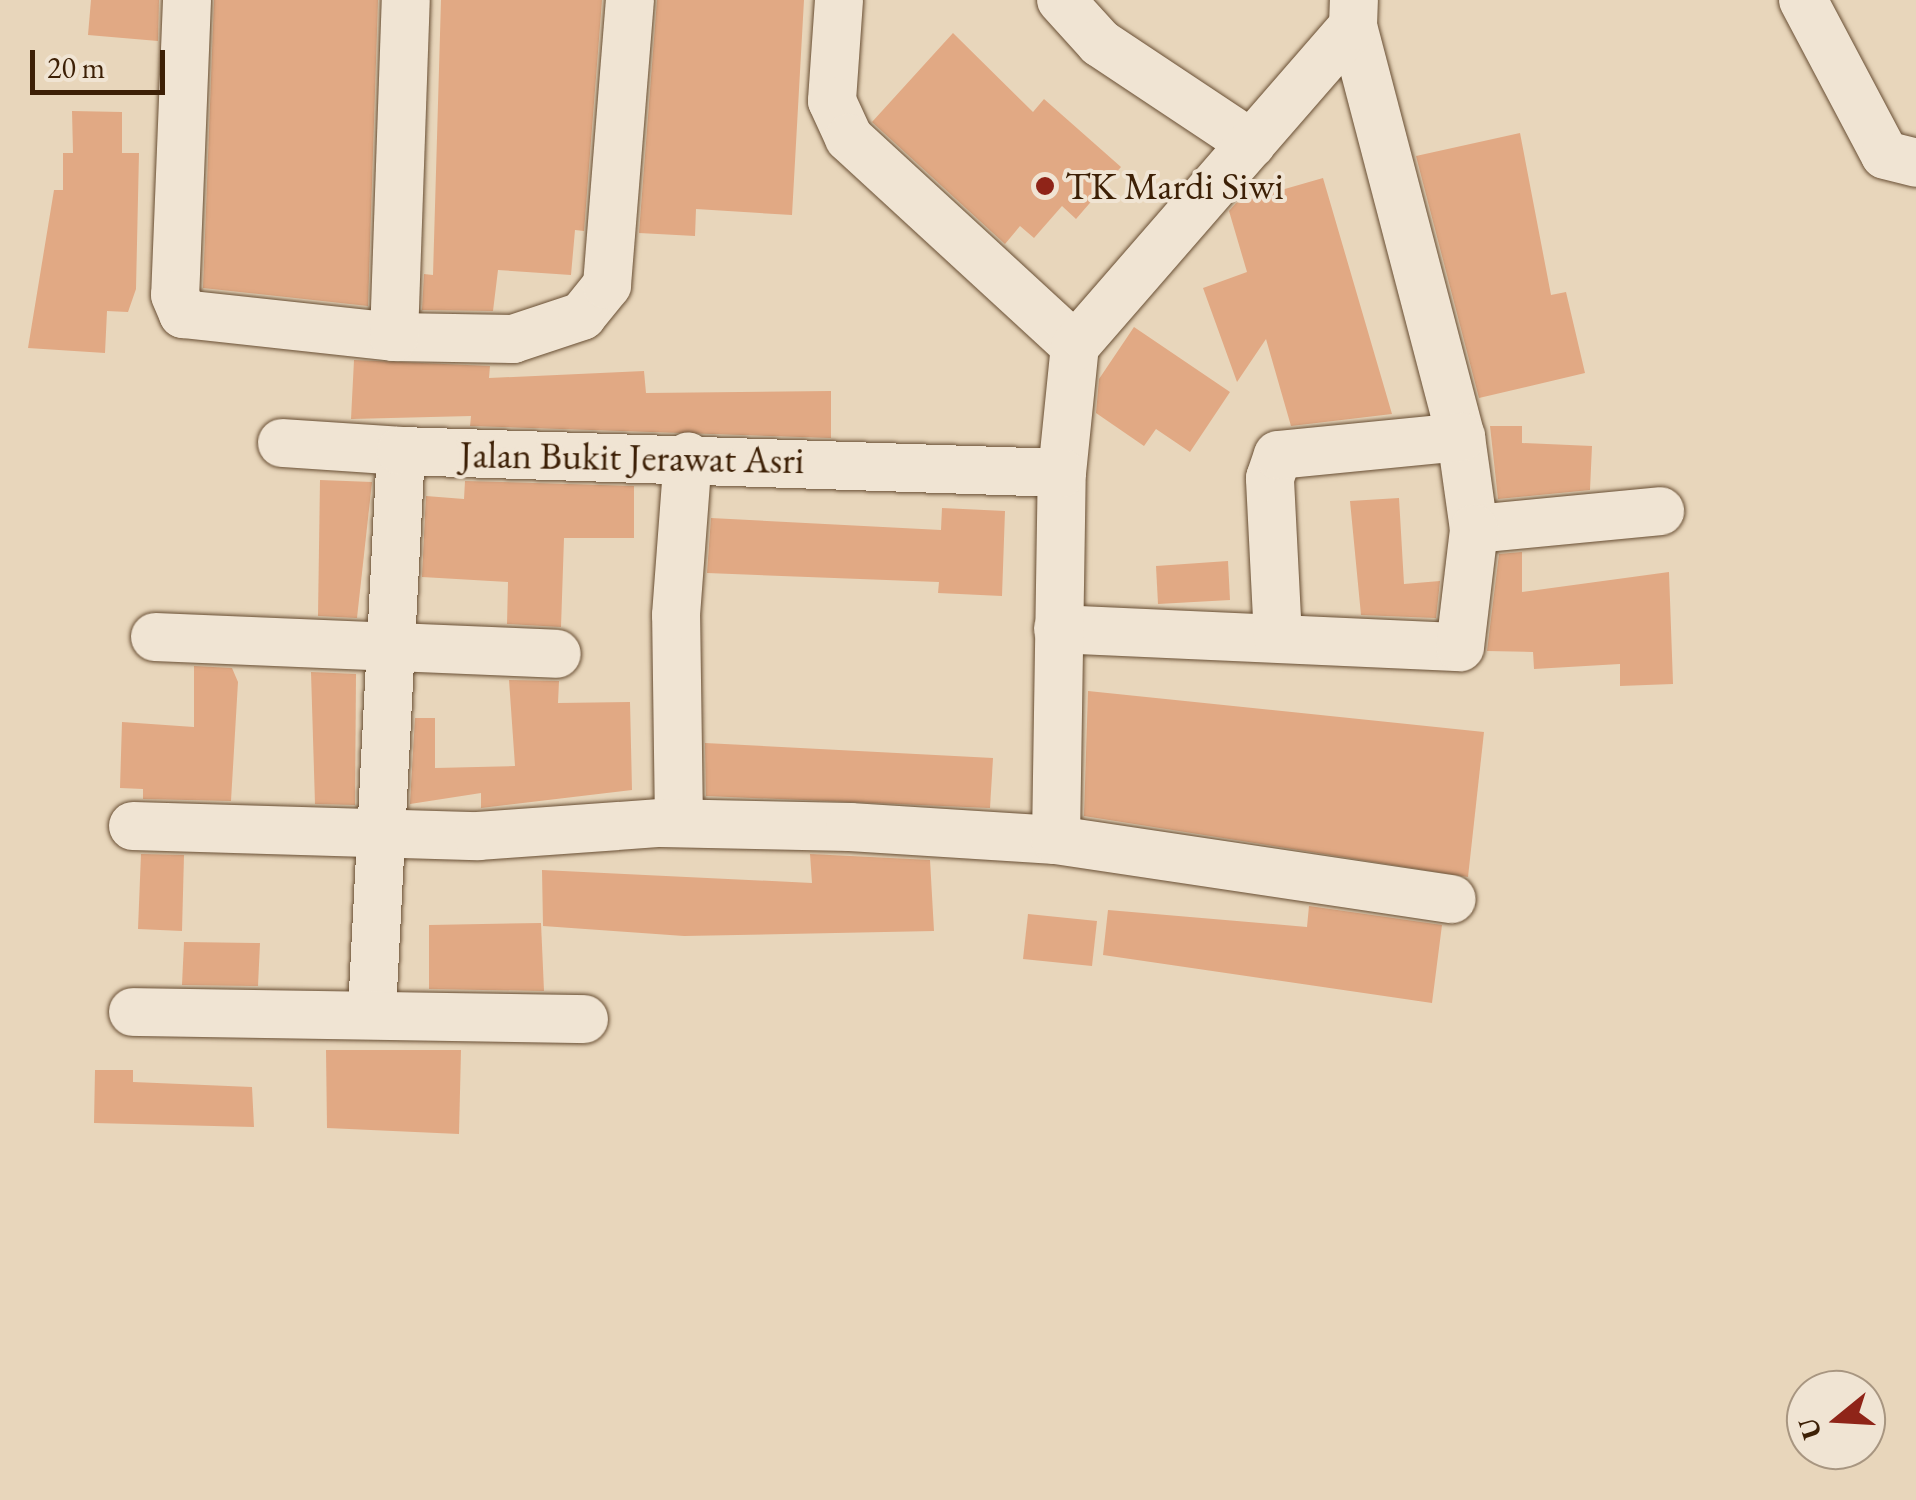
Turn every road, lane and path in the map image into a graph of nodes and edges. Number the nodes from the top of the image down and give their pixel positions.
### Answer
1 (187, 0) edge
2 (406, 0) edge
3 (630, 0) edge
4 (839, 0) edge
5 (1062, 0) edge
6 (1803, 0) edge
7 (1353, 13) edge
8 (1252, 144) junction
9 (1916, 163) edge
10 (394, 337) junction
11 (1075, 346) junction
12 (1461, 437) junction
13 (282, 443) dead end
14 (401, 451) junction
15 (688, 456) junction
16 (1062, 473) junction
17 (1660, 511) dead end
18 (1474, 529) junction
19 (1058, 629) junction
20 (155, 637) dead end
21 (1278, 638) junction
22 (386, 650) junction
23 (557, 654) dead end
24 (679, 823) junction
25 (133, 826) dead end
26 (377, 834) junction
27 (1056, 840) junction
28 (1452, 899) dead end
29 (372, 1011) junction
30 (133, 1012) dead end
31 (584, 1019) dead end

1 - 10 street
2 - 10 street
3 - 10 street
4 - 11 street
5 - 8 street
6 - 9 street
7 - 8 street
7 - 12 street
8 - 11 street
11 - 16 street
12 - 18 street
12 - 21 street
13 - 14 street, Jalan Bukit Jerawat Asri
14 - 15 street, Jalan Bukit Jerawat Asri
14 - 22 street
15 - 16 street, Jalan Bukit Jerawat Asri
15 - 24 street
16 - 19 street
17 - 18 street
18 - 21 street
19 - 21 street
19 - 27 street
20 - 22 street
22 - 23 street
22 - 26 street
24 - 26 street
24 - 27 street
25 - 26 street
26 - 29 street
27 - 28 street
29 - 30 street
29 - 31 street

